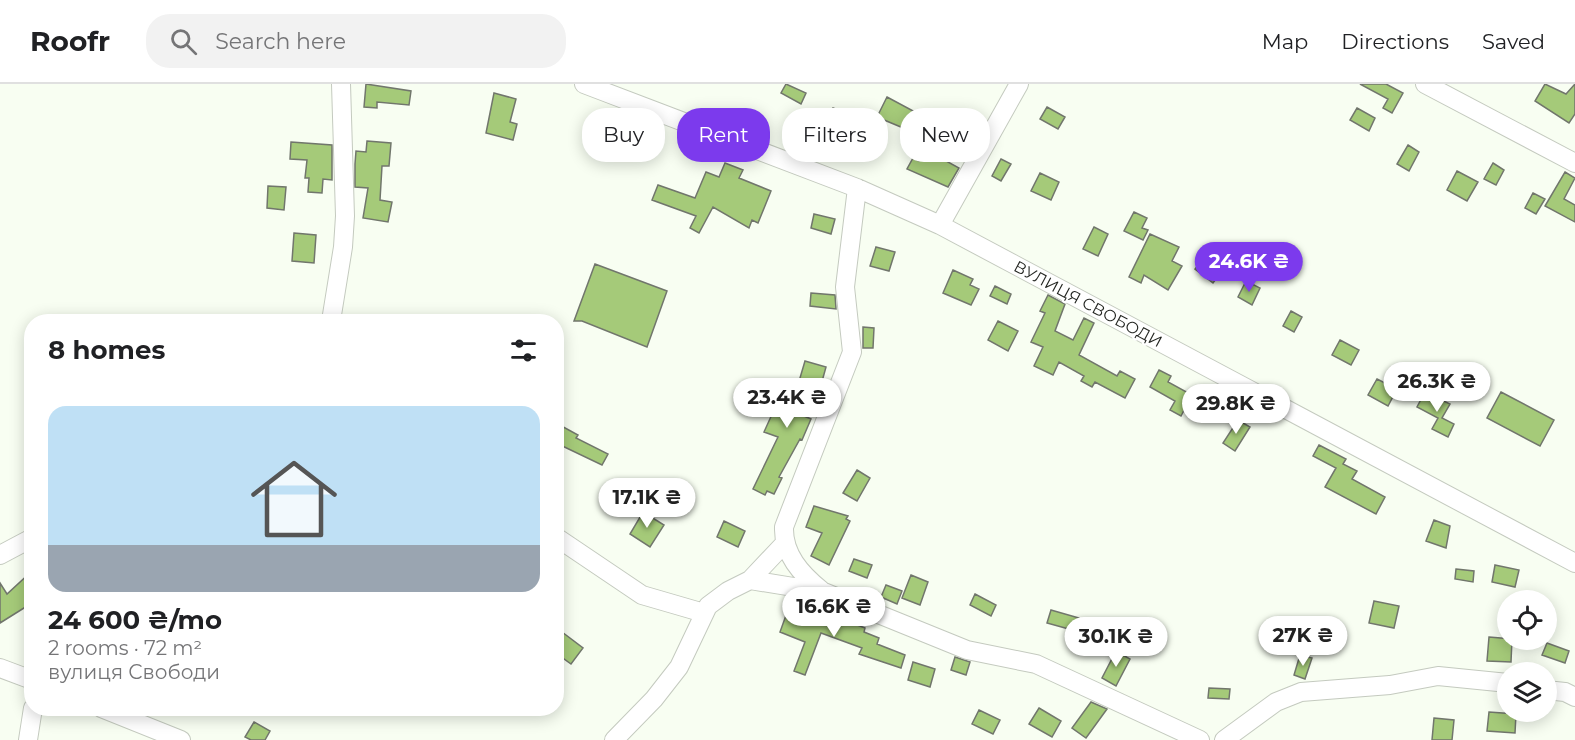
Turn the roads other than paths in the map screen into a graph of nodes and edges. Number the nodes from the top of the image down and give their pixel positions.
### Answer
1 (341, 84) edge
2 (584, 84) edge
3 (1019, 84) edge
4 (1425, 84) edge
5 (1575, 163) edge
6 (857, 188) junction
7 (940, 225) junction
8 (332, 314) edge
9 (24, 542) edge
10 (564, 542) edge
11 (784, 544) junction
12 (0, 555) edge
13 (1575, 563) edge
14 (750, 580) junction
15 (824, 592) junction
16 (704, 613) junction
17 (0, 668) edge
18 (24, 677) edge
19 (1497, 682) edge
20 (1557, 691) edge
21 (1575, 697) edge
22 (32, 716) edge
23 (121, 716) edge
24 (28, 740) edge
25 (181, 740) edge
26 (614, 740) edge
27 (1200, 740) edge
28 (1224, 740) edge

1 - 8 street
2 - 6 street, ВУЛИЦЯ СВОБОДИ
3 - 7 street
4 - 5 street
6 - 7 street, ВУЛИЦЯ СВОБОДИ
6 - 11 street
7 - 13 street, ВУЛИЦЯ СВОБОДИ
9 - 12 street
10 - 16 street
11 - 14 street
11 - 15 street
14 - 15 street
14 - 16 street
15 - 27 street
16 - 26 street
17 - 18 street
19 - 28 street
20 - 21 street
22 - 24 street
23 - 25 street

